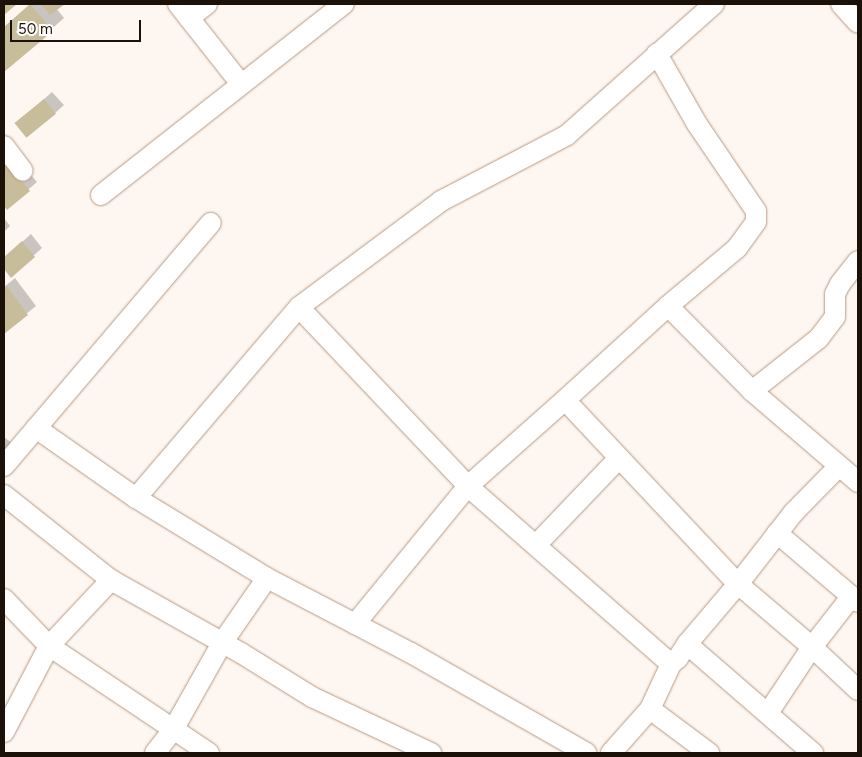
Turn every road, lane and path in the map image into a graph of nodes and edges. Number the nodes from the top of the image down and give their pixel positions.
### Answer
1 (208, 4) edge
2 (344, 4) edge
3 (713, 4) edge
4 (841, 4) edge
5 (184, 11) edge
6 (858, 23) edge
7 (657, 54) junction
8 (241, 84) junction
9 (4, 146) edge
10 (23, 171) dead end
11 (101, 196) dead end
12 (211, 223) dead end
13 (858, 261) edge
14 (668, 306) junction
15 (299, 307) junction
16 (752, 391) junction
17 (566, 400) junction
18 (36, 428) junction
19 (619, 458) junction
20 (4, 466) edge
21 (839, 466) junction
22 (858, 482) edge
23 (468, 486) junction
24 (4, 494) edge
25 (136, 498) junction
26 (777, 533) junction
27 (536, 545) junction
28 (267, 578) junction
29 (111, 580) junction
30 (738, 584) junction
31 (4, 598) edge
32 (855, 600) edge
33 (355, 624) junction
34 (222, 643) junction
35 (686, 644) junction
36 (49, 646) junction
37 (812, 646) junction
38 (672, 664) junction
39 (858, 690) edge
40 (9, 708) edge
41 (650, 709) junction
42 (768, 713) junction
43 (173, 730) junction
44 (4, 732) edge
45 (155, 753) edge
46 (208, 753) edge
47 (431, 753) edge
48 (586, 753) edge
49 (611, 753) edge
50 (709, 753) edge
51 (813, 753) edge

1 - 5 street
2 - 8 street
3 - 7 street
4 - 6 street
5 - 8 street
7 - 14 street
7 - 15 street
8 - 11 street
9 - 10 street
12 - 18 street
13 - 16 street
14 - 16 street
14 - 17 street
15 - 23 street
15 - 25 street
16 - 21 street
17 - 19 street
17 - 23 street
18 - 20 street
18 - 25 street
19 - 27 street
19 - 30 street
21 - 22 street
21 - 26 street
23 - 27 street
23 - 33 street
24 - 29 street
25 - 28 street
26 - 30 street
26 - 32 street
27 - 38 street
28 - 33 street
28 - 34 street
29 - 34 street
29 - 36 street
30 - 35 street
30 - 37 street
31 - 36 street
32 - 37 street
33 - 48 street
34 - 43 street
34 - 47 street
35 - 38 street
35 - 42 street
36 - 40 street
36 - 43 street
37 - 39 street
37 - 42 street
38 - 41 street
40 - 44 street
41 - 49 street
41 - 50 street
42 - 51 street
43 - 45 street
43 - 46 street

